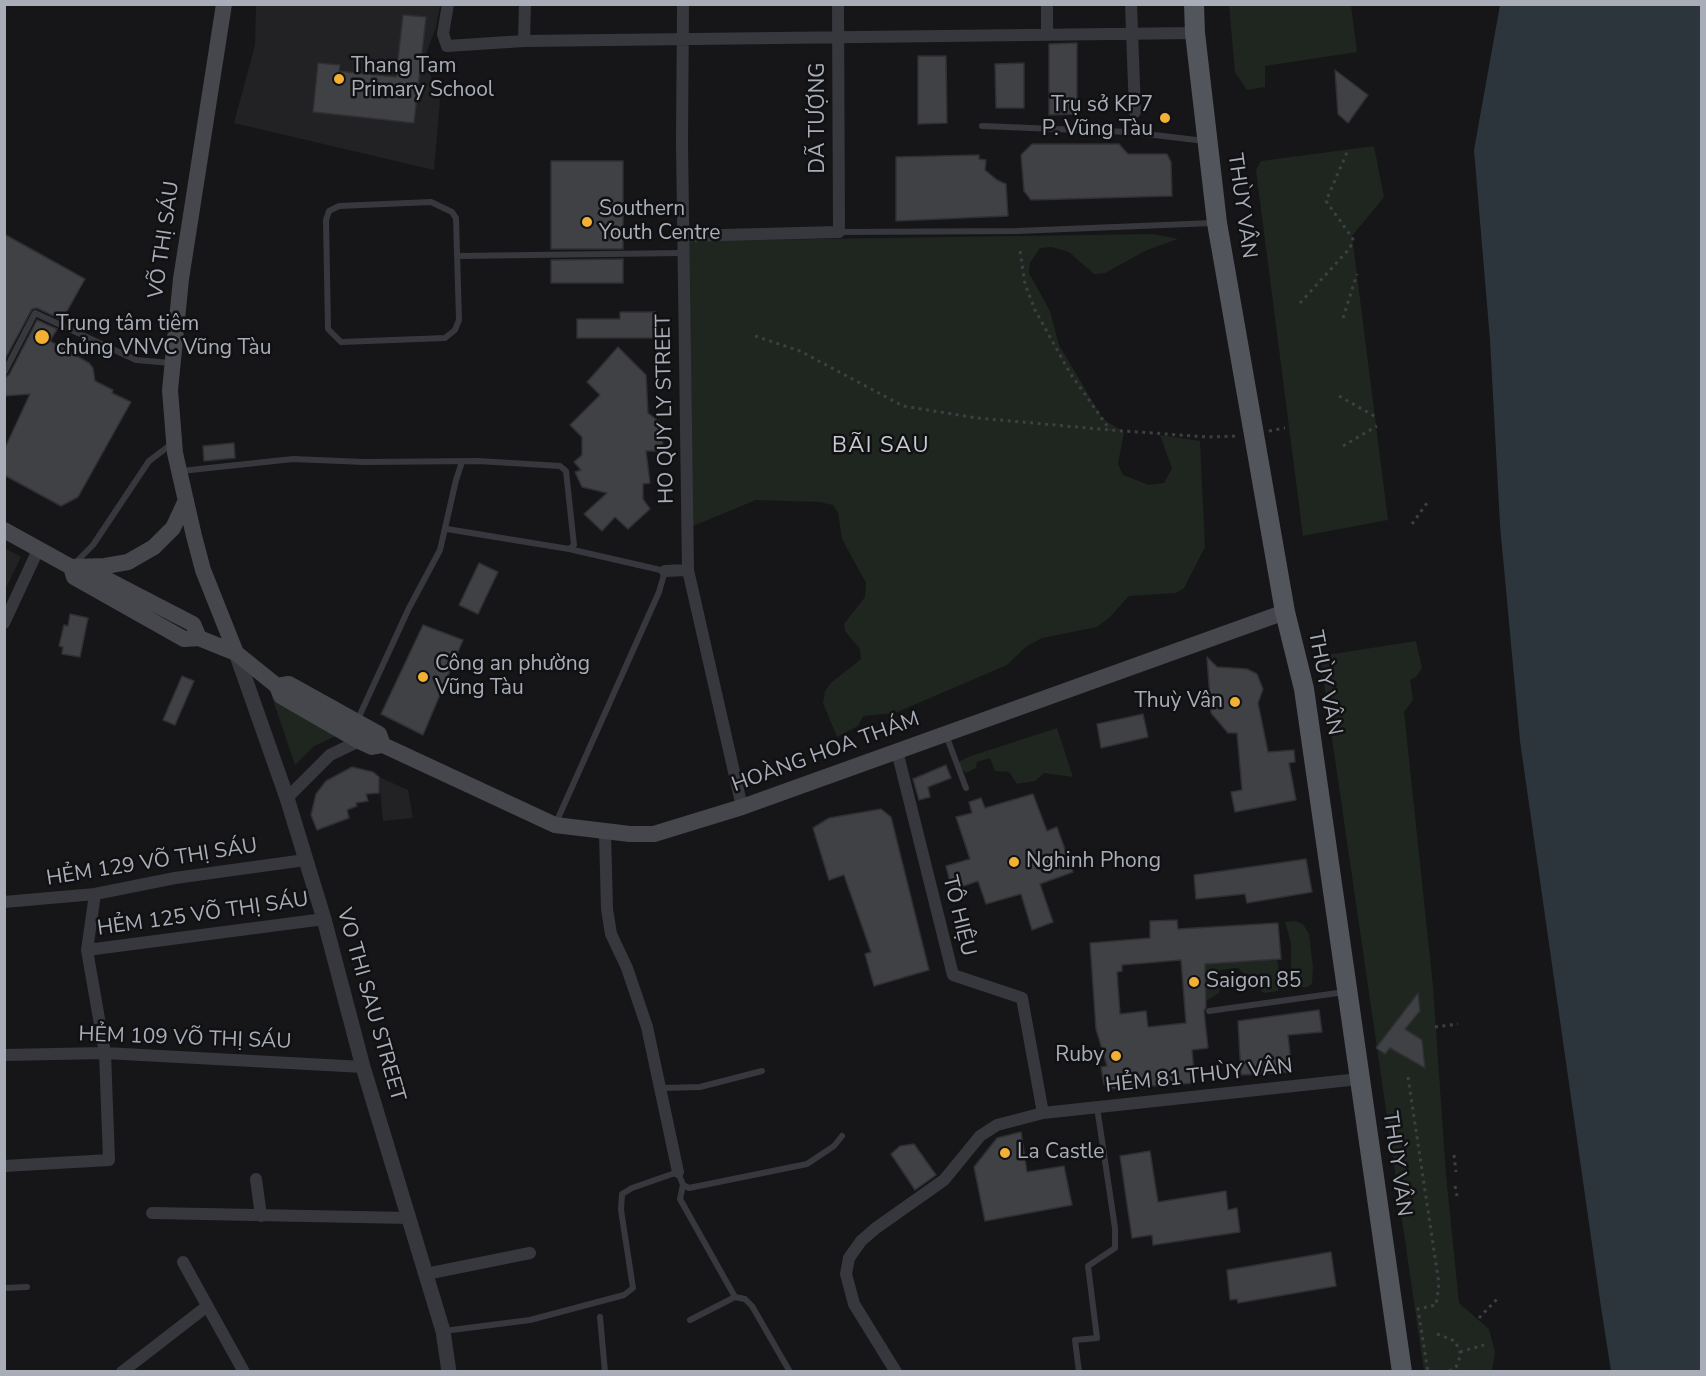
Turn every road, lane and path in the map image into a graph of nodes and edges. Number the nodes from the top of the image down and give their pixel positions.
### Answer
1 (224, 4) edge
2 (448, 4) edge
3 (525, 4) edge
4 (683, 4) edge
5 (838, 4) edge
6 (1047, 4) edge
7 (1131, 4) edge
8 (1194, 4) edge
9 (1195, 33) junction
10 (1047, 35) junction
11 (1132, 35) junction
12 (838, 37) junction
13 (683, 39) junction
14 (524, 41) junction
15 (1136, 112) dead end
16 (982, 126) dead end
17 (1208, 141) junction
18 (1348, 150) dead end
19 (1217, 223) junction
20 (839, 232) junction
21 (684, 236) junction
22 (1020, 251) dead end
23 (684, 253) junction
24 (456, 256) junction
25 (1357, 274) dead end
26 (1300, 303) dead end
27 (1343, 318) dead end
28 (755, 336) dead end
29 (171, 364) junction
30 (4, 373) edge
31 (1339, 396) dead end
32 (1376, 417) dead end
33 (1377, 426) dead end
34 (1285, 428) dead end
35 (1110, 430) junction
36 (1253, 435) junction
37 (173, 443) junction
38 (1343, 446) dead end
39 (462, 462) junction
40 (179, 471) junction
41 (186, 500) junction
42 (1427, 504) dead end
43 (1412, 524) dead end
44 (447, 529) junction
45 (4, 530) edge
46 (569, 549) junction
47 (39, 550) junction
48 (76, 567) junction
49 (688, 570) junction
50 (664, 571) junction
51 (1285, 612) junction
52 (4, 623) edge
53 (236, 653) junction
54 (277, 686) junction
55 (357, 722) junction
56 (946, 734) junction
57 (359, 741) junction
58 (383, 745) junction
59 (897, 751) junction
60 (966, 788) dead end
61 (287, 798) junction
62 (742, 807) junction
63 (555, 825) junction
64 (605, 833) junction
65 (305, 860) junction
66 (95, 894) junction
67 (4, 902) edge
68 (324, 919) junction
69 (87, 950) junction
70 (1349, 992) junction
71 (1209, 1011) dead end
72 (1458, 1024) dead end
73 (1435, 1027) dead end
74 (105, 1053) junction
75 (4, 1055) edge
76 (363, 1067) junction
77 (762, 1071) dead end
78 (1408, 1077) dead end
79 (1359, 1079) junction
80 (661, 1088) junction
81 (1097, 1107) junction
82 (1043, 1113) junction
83 (842, 1136) dead end
84 (1454, 1155) dead end
85 (4, 1166) edge
86 (678, 1172) junction
87 (1456, 1172) dead end
88 (256, 1179) dead end
89 (683, 1185) junction
90 (1455, 1186) dead end
91 (1457, 1197) dead end
92 (152, 1213) dead end
93 (261, 1216) junction
94 (410, 1218) junction
95 (530, 1253) dead end
96 (183, 1262) dead end
97 (426, 1274) junction
98 (27, 1287) dead end
99 (4, 1288) edge
100 (735, 1297) junction
101 (1497, 1299) dead end
102 (206, 1306) junction
103 (600, 1317) dead end
104 (1479, 1318) dead end
105 (690, 1320) dead end
106 (443, 1332) junction
107 (1437, 1334) dead end
108 (1484, 1345) dead end
109 (1460, 1352) junction
110 (122, 1371) edge
111 (244, 1371) edge
112 (449, 1371) edge
113 (605, 1371) edge
114 (790, 1371) edge
115 (896, 1371) edge
116 (1079, 1371) edge
117 (1402, 1371) edge
118 (1428, 1371) edge
119 (1448, 1371) edge

1 - 29 main road, VÕ THỊ SÁU
2 - 14 street
3 - 14 street
4 - 13 street, HO QUY LY STREET
5 - 12 street, DÃ TƯỢNG
6 - 10 street
7 - 11 street
8 - 9 main road, THÙY VÂN
9 - 11 street
9 - 17 main road, THÙY VÂN
10 - 11 street
10 - 12 street
11 - 15 street
12 - 13 street
12 - 20 street, DÃ TƯỢNG
13 - 14 street
13 - 21 street, HO QUY LY STREET
16 - 17 lane
17 - 19 main road, THÙY VÂN
18 - 26 path
19 - 20 lane
19 - 36 main road, THÙY VÂN
20 - 21 street
21 - 23 street, HO QUY LY STREET
22 - 35 path
23 - 24 lane
23 - 49 street, HO QUY LY STREET
24 - 24 lane
25 - 27 path
28 - 35 path
29 - 30 lane
29 - 37 main road, VÕ THỊ SÁU
31 - 32 path
33 - 38 path
34 - 36 path
35 - 36 path
36 - 51 main road, THÙY VÂN
37 - 40 main road, VÕ THỊ SÁU
37 - 48 lane
39 - 40 lane
39 - 44 lane
39 - 46 lane
40 - 41 main road, VÕ THỊ SÁU
41 - 48 main road
41 - 53 main road, VÕ THỊ SÁU
42 - 43 path
44 - 46 lane
44 - 55 lane
45 - 47 main road, HOÀNG HOA THÁM
46 - 50 lane
47 - 48 main road, HOÀNG HOA THÁM
47 - 52 street
48 - 53 main road, HOÀNG HOA THÁM
49 - 50 street
49 - 62 street, HO QUY LY STREET
50 - 63 lane
51 - 56 main road, HOÀNG HOA THÁM
51 - 70 main road, THÙY VÂN
53 - 54 main road, HOÀNG HOA THÁM
53 - 61 street, VO THI SAU STREET
54 - 55 main road, HOÀNG HOA THÁM
54 - 57 main road, HOÀNG HOA THÁM
55 - 58 main road, HOÀNG HOA THÁM
56 - 59 main road, HOÀNG HOA THÁM
56 - 60 lane
57 - 58 main road, HOÀNG HOA THÁM
57 - 61 street
58 - 63 main road, HOÀNG HOA THÁM
59 - 62 main road, HOÀNG HOA THÁM
59 - 82 street, TÔ HIỆU
61 - 65 street, VO THI SAU STREET
62 - 64 main road, HOÀNG HOA THÁM
63 - 64 main road, HOÀNG HOA THÁM
64 - 80 street
65 - 66 street, HẺM 129 VÕ THỊ SÁU
65 - 68 street, VO THI SAU STREET
66 - 67 street, HẺM 129 VÕ THỊ SÁU
66 - 69 street
68 - 69 street, HẺM 125 VÕ THỊ SÁU
68 - 76 street, VO THI SAU STREET
69 - 74 street
70 - 71 lane
70 - 79 main road, THÙY VÂN
72 - 73 path
74 - 75 street, HẺM 109 VÕ THỊ SÁU
74 - 76 street, HẺM 109 VÕ THỊ SÁU
74 - 85 street
76 - 94 street, VO THI SAU STREET
77 - 80 lane
78 - 118 path
79 - 81 street, HẺM 81 THÙY VÂN
79 - 117 main road, THÙY VÂN
80 - 86 street
81 - 82 street, HẺM 81 THÙY VÂN
81 - 116 lane
82 - 115 street, HẺM 81 THÙY VÂN
83 - 89 lane
84 - 87 path
86 - 89 lane
86 - 106 lane
88 - 93 street
89 - 100 lane
90 - 91 path
92 - 93 street
93 - 94 street
94 - 97 street, VO THI SAU STREET
95 - 97 street
96 - 102 street
97 - 106 street, VO THI SAU STREET
98 - 99 lane
100 - 105 lane
100 - 114 lane
101 - 104 path
102 - 110 street
102 - 111 street
103 - 113 lane
106 - 112 street, VO THI SAU STREET
107 - 109 path
108 - 109 path
109 - 119 path

